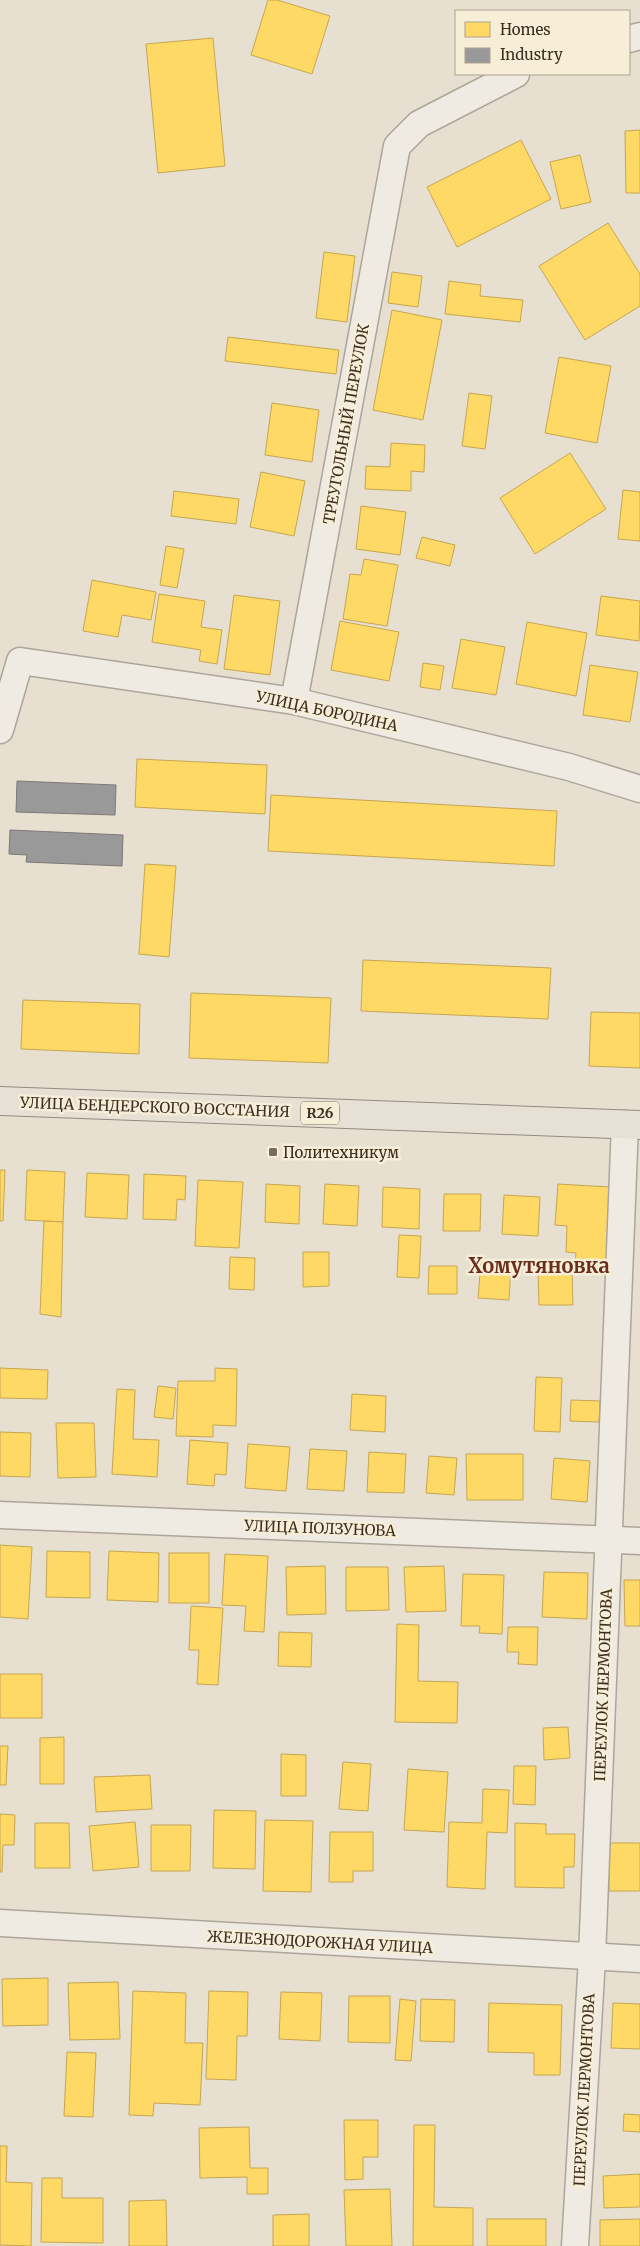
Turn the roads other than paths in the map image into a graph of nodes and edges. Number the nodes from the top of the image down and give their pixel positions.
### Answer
1 (514, 75) edge
2 (294, 701) junction
3 (0, 730) edge
4 (640, 789) edge
5 (0, 1101) edge
6 (633, 1125) edge
7 (0, 1515) edge
8 (609, 1540) junction
9 (640, 1541) edge
10 (0, 1923) edge
11 (592, 1958) junction
12 (640, 1959) edge
13 (575, 2246) edge

1 - 2 street, ТРЕУГОЛЬНЫЙ ПЕРЕУЛОК
2 - 3 street, УЛИЦА БОРОДИНА
2 - 4 street, УЛИЦА БОРОДИНА
5 - 6 main road, УЛИЦА БЕНДЕРСКОГО ВОССТАНИЯ / R26
6 - 8 street, ПЕРЕУЛОК ЛЕРМОНТОВА
7 - 8 street, УЛИЦА ПОЛЗУНОВА
8 - 9 street, УЛИЦА ПОЛЗУНОВА
8 - 11 street, ПЕРЕУЛОК ЛЕРМОНТОВА
10 - 11 street, ЖЕЛЕЗНОДОРОЖНАЯ УЛИЦА
11 - 12 street, ЖЕЛЕЗНОДОРОЖНАЯ УЛИЦА
11 - 13 street, ПЕРЕУЛОК ЛЕРМОНТОВА

